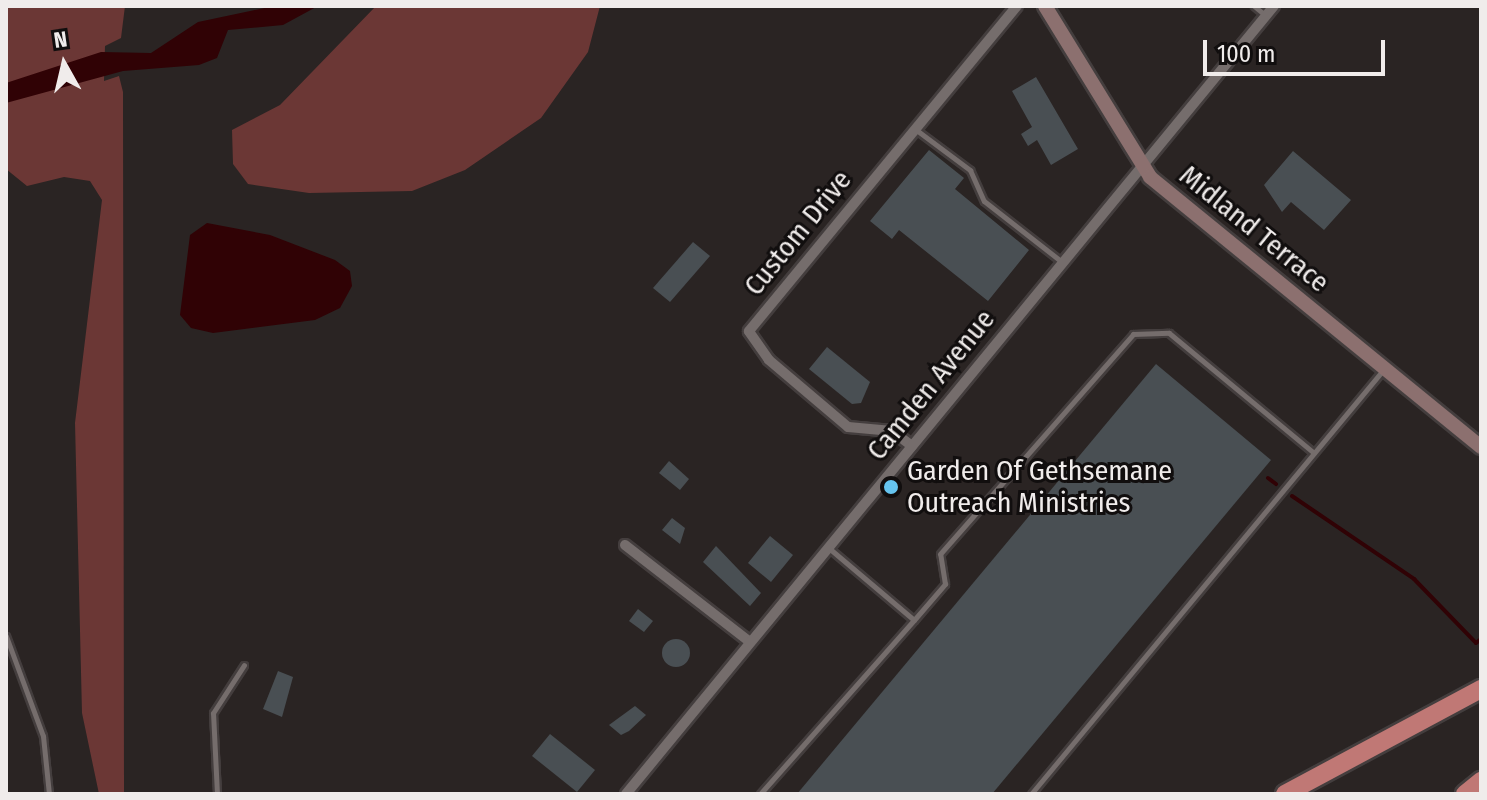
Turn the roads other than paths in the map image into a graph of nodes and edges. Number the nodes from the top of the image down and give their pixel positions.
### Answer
1 (1017, 6) edge
2 (1045, 6) edge
3 (1254, 6) edge
4 (1274, 6) edge
5 (1266, 16) junction
6 (914, 128) junction
7 (1141, 167) junction
8 (1062, 262) junction
9 (1384, 369) junction
10 (912, 446) junction
11 (1481, 447) edge
12 (1314, 453) junction
13 (625, 545) dead end
14 (830, 549) junction
15 (914, 620) junction
16 (6, 636) edge
17 (750, 642) junction
18 (244, 665) dead end
19 (1481, 689) edge
20 (1481, 781) edge
21 (49, 794) edge
22 (217, 794) edge
23 (626, 794) edge
24 (760, 794) edge
25 (1031, 794) edge
26 (1285, 794) edge
27 (1465, 794) edge

1 - 6 street, Custom Drive
2 - 7 street, Midland Terrace
3 - 5 lane
4 - 5 street, Camden Avenue
5 - 7 street, Camden Avenue
6 - 8 lane
6 - 10 street, Custom Drive
7 - 8 street, Camden Avenue
7 - 9 street, Midland Terrace
8 - 10 street, Camden Avenue
9 - 11 street, Midland Terrace
9 - 12 lane
10 - 14 street, Camden Avenue
12 - 15 lane
12 - 25 lane
13 - 17 street
14 - 15 lane
14 - 17 street, Camden Avenue
15 - 24 lane
16 - 21 lane
17 - 23 street, Camden Avenue
18 - 22 lane
19 - 26 highway
20 - 27 highway

